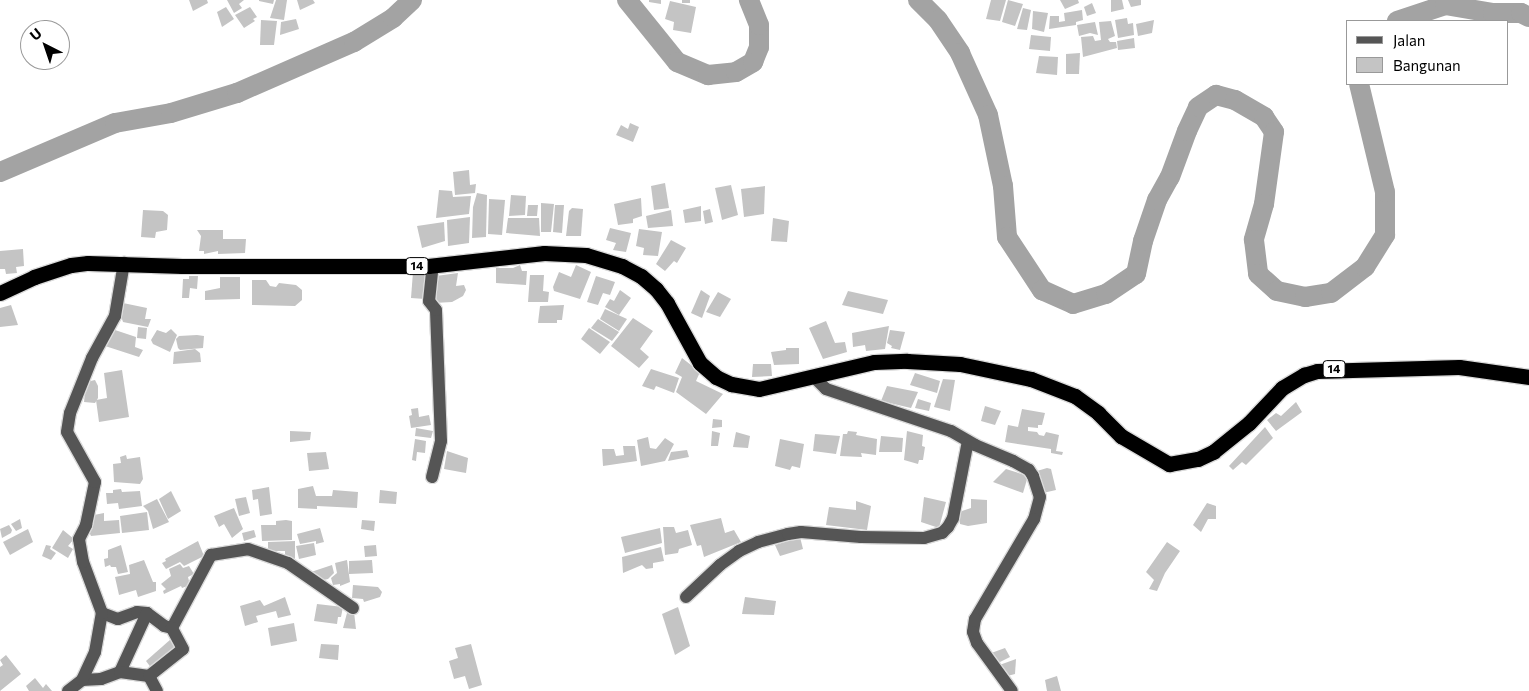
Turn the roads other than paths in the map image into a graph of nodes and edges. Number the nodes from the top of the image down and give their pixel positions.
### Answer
1 (124, 263) junction
2 (433, 265) junction
3 (0, 283) edge
4 (18, 283) junction
5 (0, 293) edge
6 (1529, 376) edge
7 (814, 377) junction
8 (968, 441) junction
9 (432, 477) dead end
10 (686, 597) dead end
11 (353, 608) dead end
12 (102, 613) junction
13 (147, 613) junction
14 (172, 628) junction
15 (120, 672) junction
16 (149, 676) junction
17 (82, 680) junction
18 (68, 691) edge
19 (157, 691) edge
20 (1012, 691) edge

1 - 2 highway, 14
1 - 4 highway, 14
1 - 12 street
2 - 7 highway, 14
2 - 9 street
3 - 4 highway, 14
4 - 5 highway, 14
6 - 7 highway, 14
7 - 8 street
8 - 10 street
8 - 20 street
11 - 14 street
12 - 13 street
12 - 17 street
13 - 14 street
13 - 15 street
14 - 16 street
15 - 16 street
15 - 17 street
16 - 19 street
17 - 18 street

